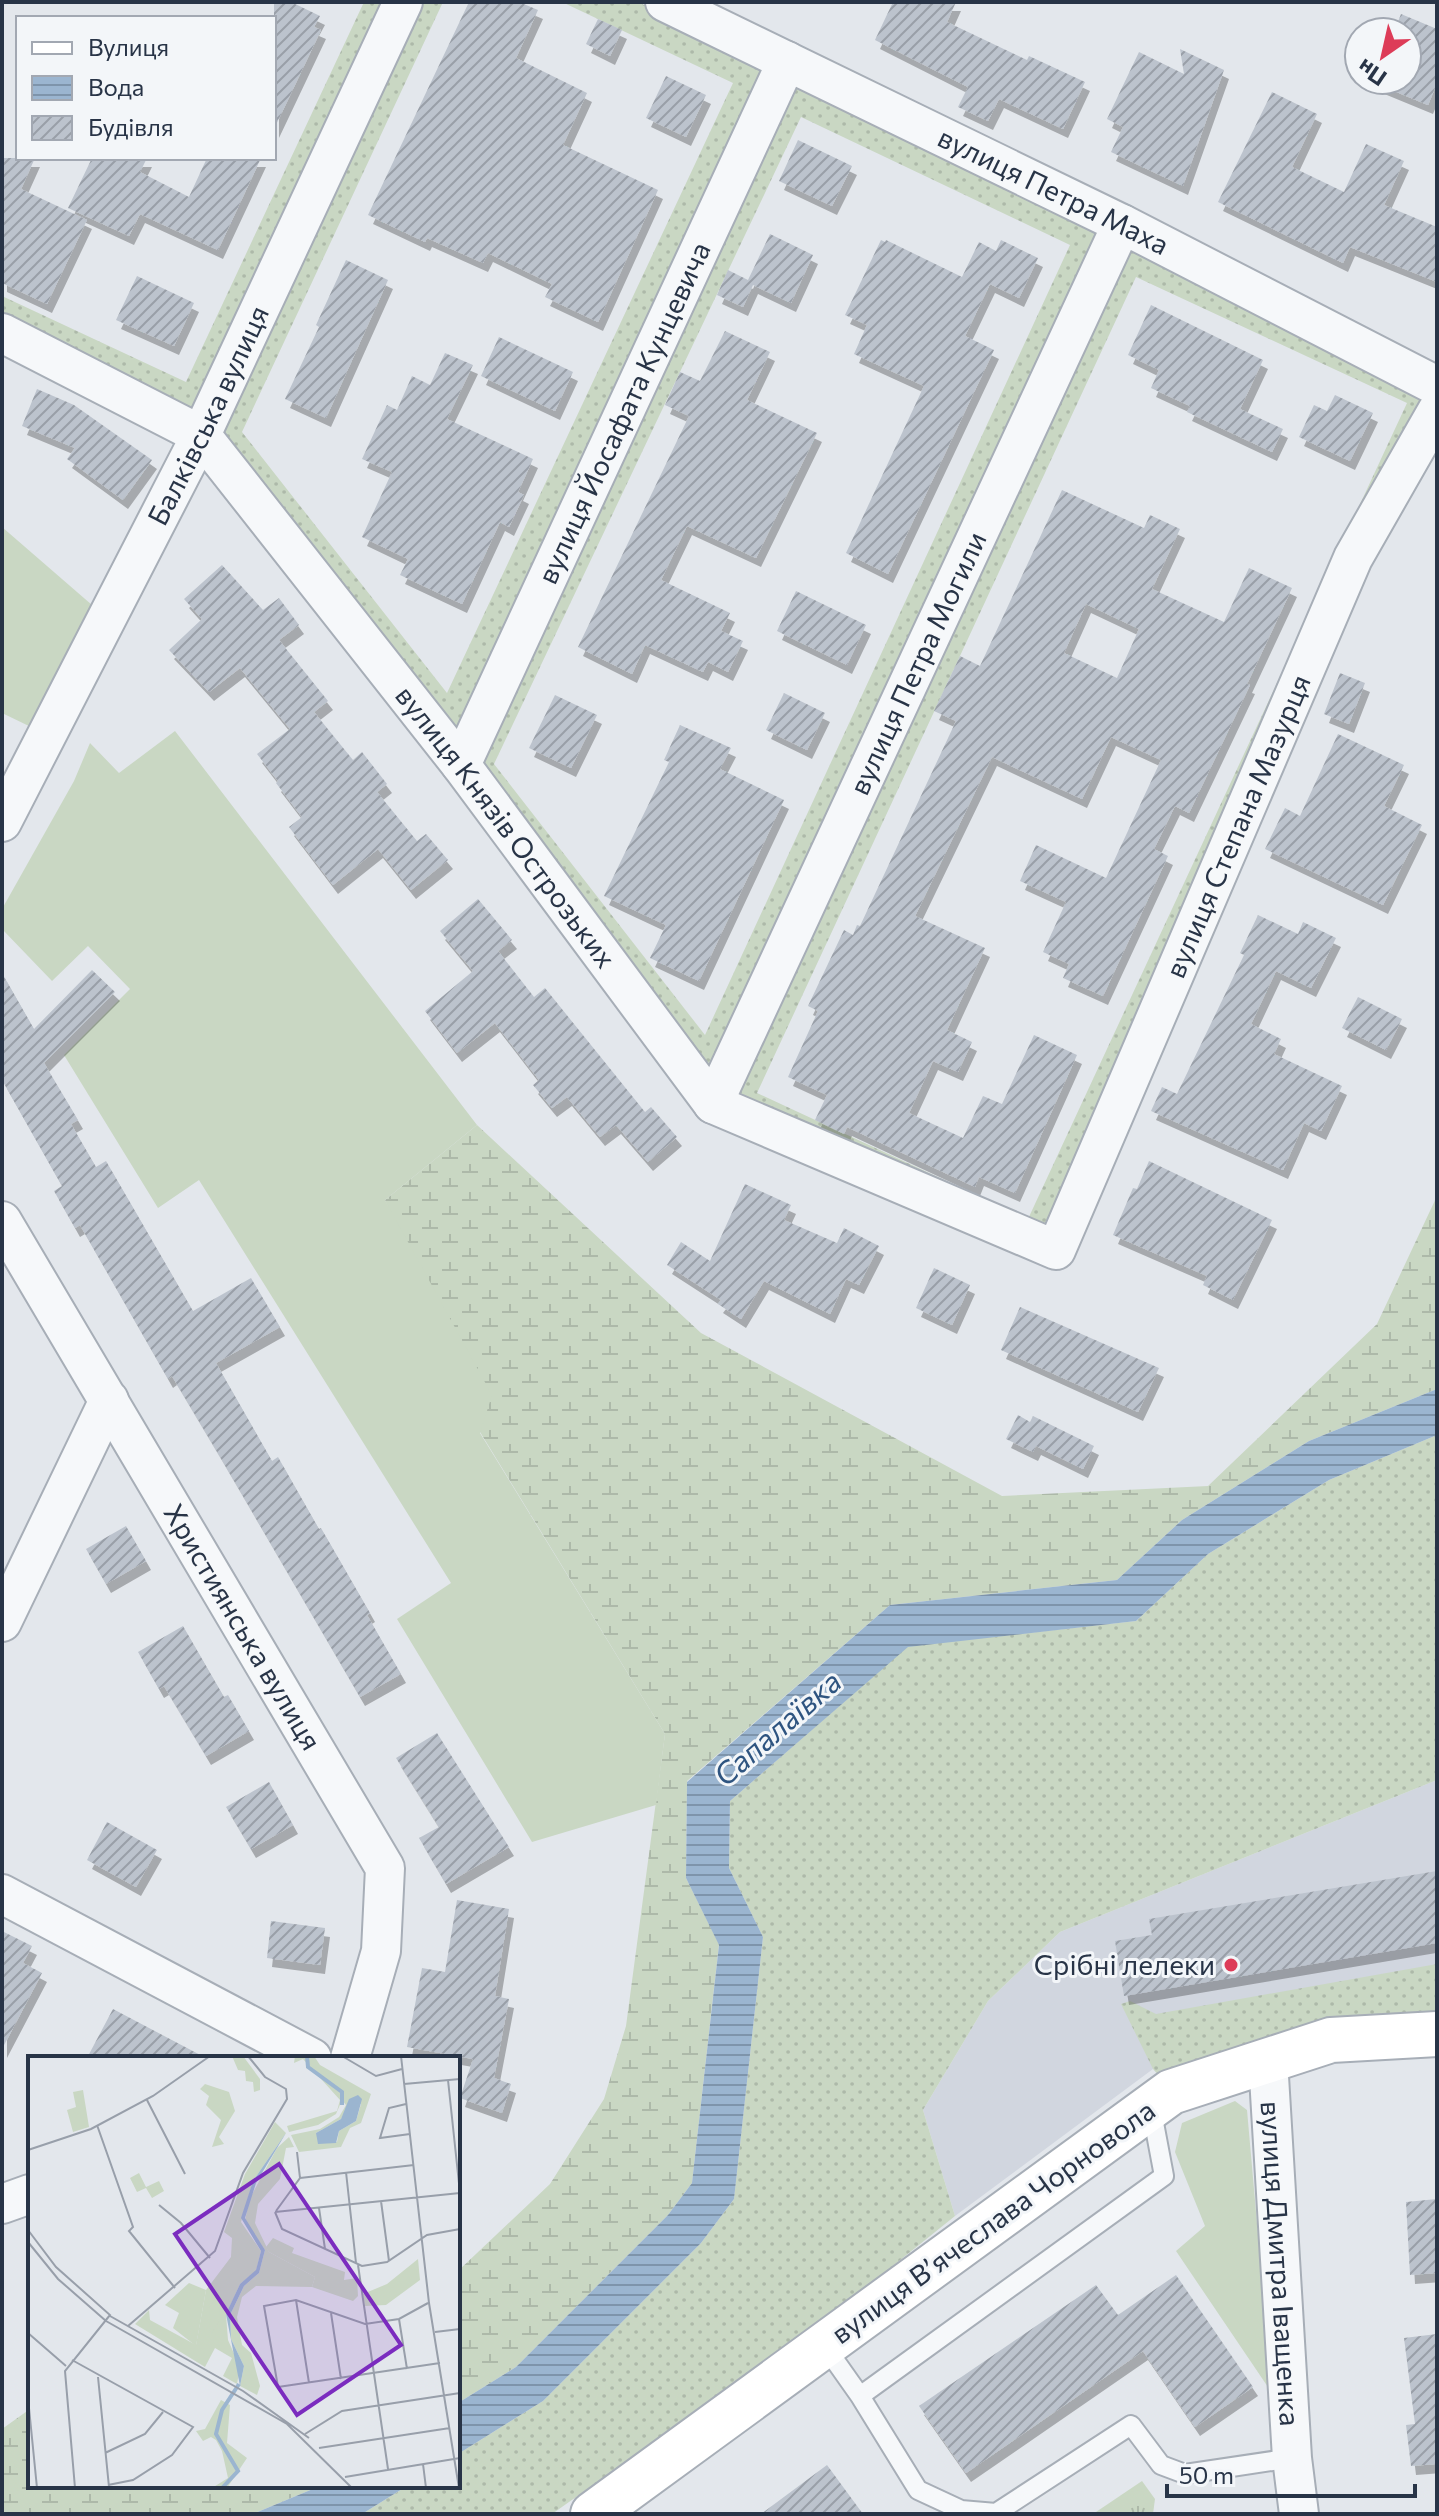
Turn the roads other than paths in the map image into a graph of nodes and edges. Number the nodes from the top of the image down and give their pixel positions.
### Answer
1 (403, 2) edge
2 (665, 2) edge
3 (787, 61) junction
4 (1122, 224) junction
5 (2, 333) edge
6 (1437, 386) edge
7 (1437, 411) edge
8 (201, 435) junction
9 (461, 765) junction
10 (2, 822) edge
11 (713, 1104) junction
12 (2, 1221) edge
13 (109, 1400) junction
14 (2, 1622) edge
15 (2, 1894) edge
16 (1437, 2034) edge
17 (308, 2056) edge
18 (351, 2056) edge
19 (1268, 2060) junction
20 (1151, 2107) junction
21 (28, 2195) edge
22 (2, 2204) edge
23 (824, 2345) junction
24 (860, 2396) junction
25 (1292, 2458) junction
26 (593, 2514) edge
27 (1299, 2514) edge

1 - 8 street, Балківська вулиця
2 - 3 street, вулиця Петра Маха
3 - 4 street, вулиця Петра Маха
3 - 9 street, вулиця Йосафата Кунцевича
4 - 6 street, вулиця Петра Маха
4 - 11 street, вулиця Петра Могили
5 - 8 street, вулиця Князів Острозьких
7 - 11 street, вулиця Степана Мазурця
8 - 9 street, вулиця Князів Острозьких
8 - 10 street, Балківська вулиця
9 - 11 street, вулиця Князів Острозьких
12 - 13 street, Християнська вулиця
13 - 14 street
13 - 18 street, Християнська вулиця
15 - 17 street
16 - 19 street, вулиця Вʼячеслава Чорновола
19 - 20 street, вулиця Вʼячеслава Чорновола
19 - 25 street, вулиця Дмитра Іващенка
20 - 23 street, вулиця Вʼячеслава Чорновола
20 - 24 lane
21 - 22 street
23 - 24 lane
23 - 26 street, вулиця Вʼячеслава Чорновола
24 - 25 lane
25 - 27 street, вулиця Дмитра Іващенка

